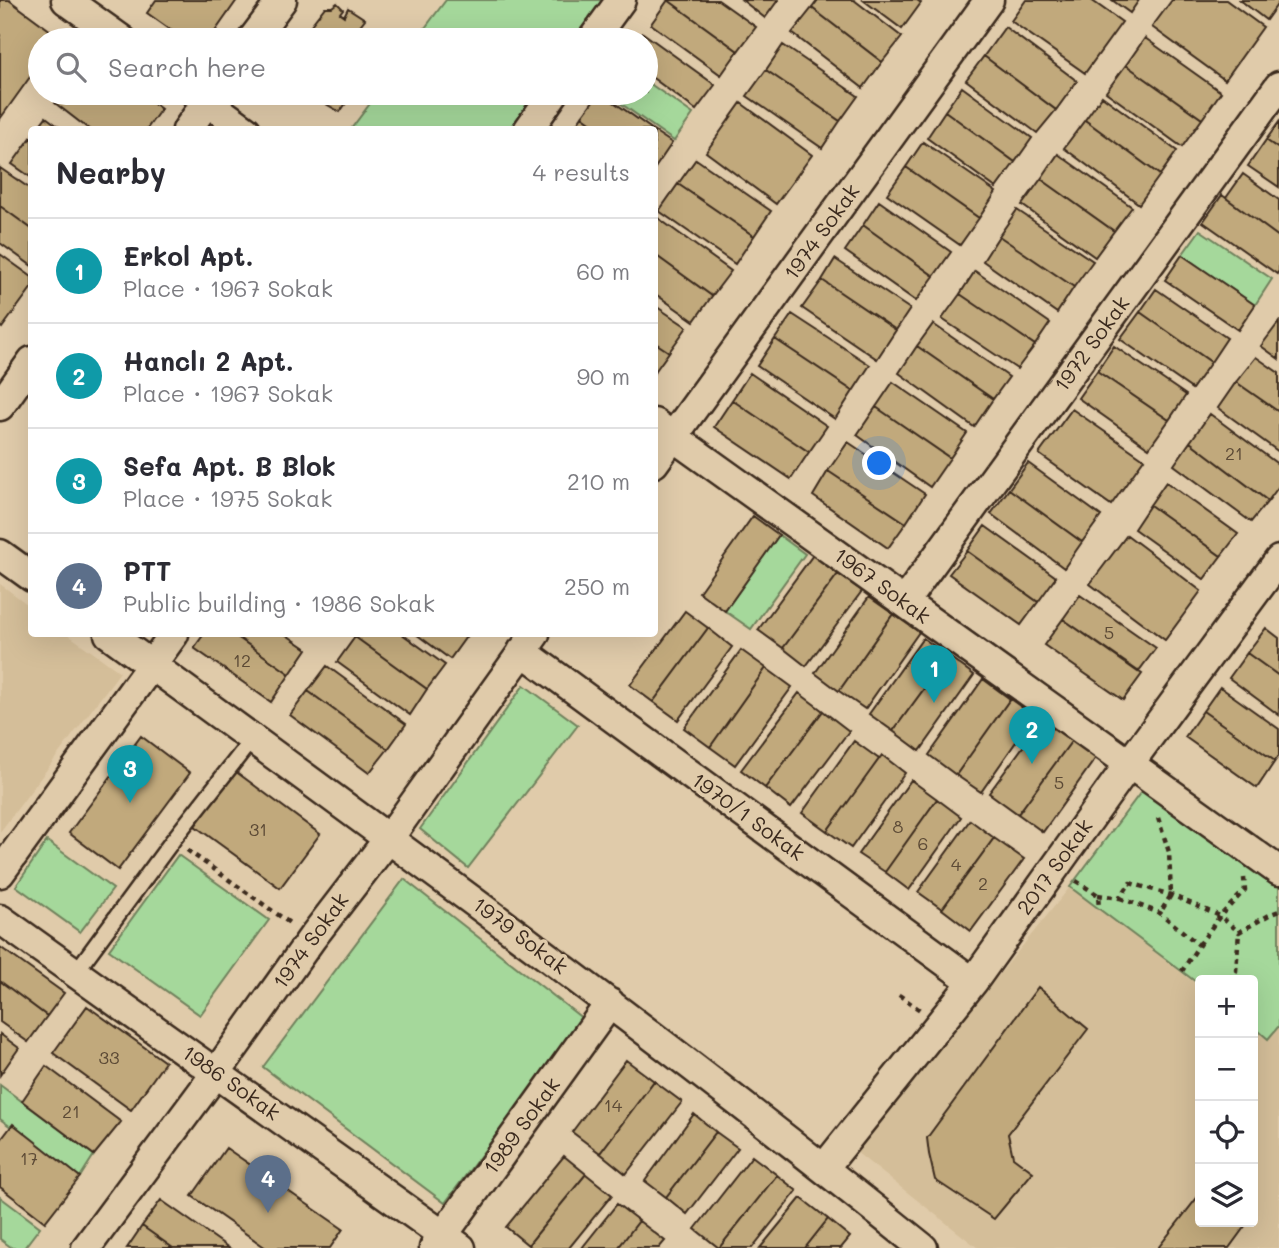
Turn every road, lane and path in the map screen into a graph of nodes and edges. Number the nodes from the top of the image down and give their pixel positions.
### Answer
1 (66, 0) edge
2 (282, 0) edge
3 (621, 0) edge
4 (989, 0) edge
5 (105, 28) edge
6 (261, 28) edge
7 (601, 28) edge
8 (1279, 86) edge
9 (200, 105) edge
10 (217, 105) edge
11 (545, 105) edge
12 (189, 126) edge
13 (241, 126) edge
14 (530, 126) edge
15 (27, 377) edge
16 (0, 406) edge
17 (664, 430) edge
18 (658, 450) edge
19 (0, 554) edge
20 (1279, 560) edge
21 (28, 574) edge
22 (904, 602) junction
23 (113, 637) edge
24 (172, 637) edge
25 (528, 642) edge
26 (152, 665) junction
27 (253, 738) junction
28 (1129, 764) junction
29 (1155, 806) dead end
30 (389, 838) junction
31 (173, 840) junction
32 (1244, 866) dead end
33 (1279, 871) edge
34 (0, 873) edge
35 (1074, 880) dead end
36 (1098, 895) junction
37 (1171, 895) junction
38 (1120, 898) junction
39 (1099, 909) dead end
40 (1279, 911) edge
41 (1160, 914) junction
42 (1220, 916) junction
43 (0, 919) edge
44 (1239, 932) junction
45 (312, 939) junction
46 (1199, 945) junction
47 (1182, 971) dead end
48 (75, 973) junction
49 (1233, 975) edge
50 (973, 982) junction
51 (610, 1003) junction
52 (216, 1073) junction
53 (824, 1168) junction
54 (447, 1243) edge
55 (86, 1248) edge
56 (923, 1248) edge

1 - 5 street
2 - 6 street
3 - 7 street
4 - 17 street, 1974 Sokak
8 - 22 street, 1972 Sokak
9 - 12 street
10 - 13 street
11 - 14 street
15 - 16 street
17 - 18 street, 1974 Sokak
17 - 22 street, 1967 Sokak
19 - 21 street
20 - 28 street, 2017 Sokak
22 - 28 street, 1967 Sokak
23 - 26 street, 1979 Sokak
24 - 26 street
25 - 30 street, 1974 Sokak
25 - 50 street, 1970/1 Sokak
26 - 27 street, 1979 Sokak
26 - 34 street
27 - 30 street, 1979 Sokak
27 - 31 lane
28 - 33 street, 1967 Sokak
28 - 50 street, 2017 Sokak
29 - 37 path
30 - 45 street, 1974 Sokak
30 - 51 street, 1979 Sokak
31 - 45 path
31 - 48 lane
32 - 42 path
35 - 36 path
36 - 38 path
36 - 39 path
37 - 38 path
37 - 41 path
37 - 42 path
38 - 41 path
40 - 44 path
41 - 46 path
42 - 44 path
42 - 46 path
43 - 48 street, 1986 Sokak
44 - 49 path
45 - 52 street, 1974 Sokak
46 - 47 path
48 - 52 street, 1986 Sokak
50 - 53 street, 2017 Sokak
51 - 53 street, 1979 Sokak
51 - 54 street, 1989 Sokak
52 - 54 street, 1986 Sokak
52 - 55 street, 1974 Sokak
53 - 56 street, 1979 Sokak

